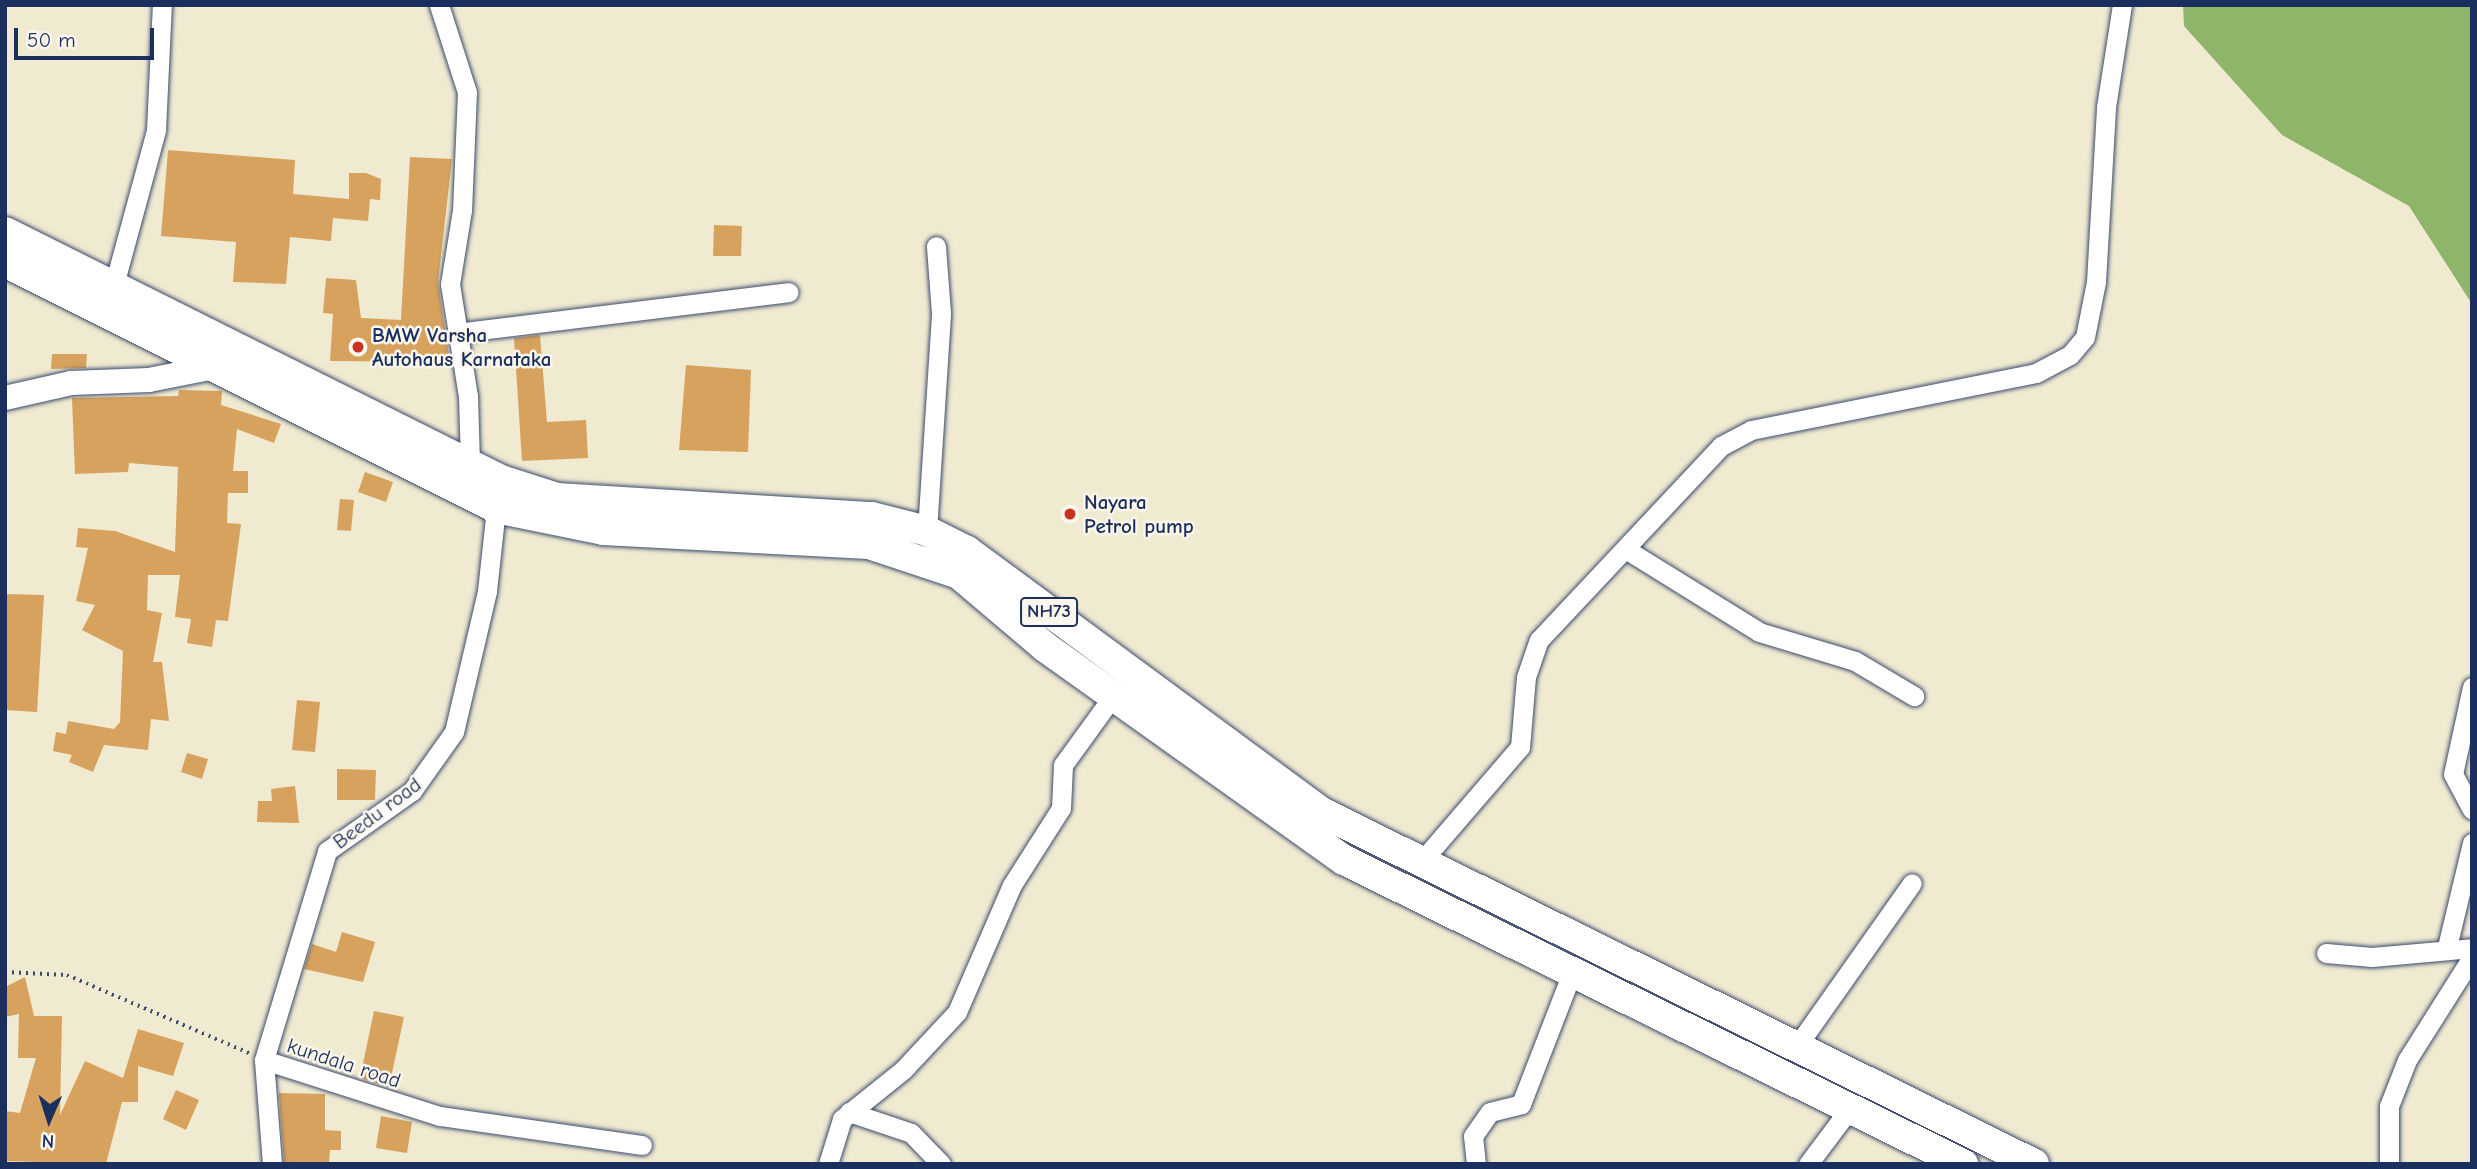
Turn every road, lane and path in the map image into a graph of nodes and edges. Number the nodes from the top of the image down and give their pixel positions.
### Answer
1 (162, 5) edge
2 (439, 5) edge
3 (2123, 5) edge
4 (5, 232) edge
5 (936, 246) dead end
6 (5, 262) edge
7 (114, 285) junction
8 (788, 292) dead end
9 (456, 333) junction
10 (229, 358) junction
11 (5, 398) edge
12 (470, 465) junction
13 (496, 508) junction
14 (927, 531) junction
15 (1627, 550) junction
16 (2472, 687) edge
17 (1113, 696) junction
18 (1914, 696) dead end
19 (2472, 808) edge
20 (2472, 842) edge
21 (1421, 862) junction
22 (1913, 883) dead end
23 (2447, 947) junction
24 (2472, 948) edge
25 (2326, 953) dead end
26 (2472, 957) edge
27 (1573, 970) junction
28 (5, 972) edge
29 (1797, 1046) junction
30 (264, 1060) junction
31 (1850, 1108) junction
32 (849, 1112) junction
33 (642, 1145) dead end
34 (272, 1164) edge
35 (828, 1164) edge
36 (941, 1164) edge
37 (1476, 1164) edge
38 (1808, 1164) edge
39 (1963, 1164) edge
40 (2034, 1164) edge
41 (2389, 1164) edge

1 - 7 street
2 - 9 street
3 - 15 street
4 - 7 highway, NH73
5 - 14 street
6 - 10 highway, NH73
7 - 10 highway, NH73
8 - 9 street
9 - 12 street
10 - 11 main road
10 - 12 highway, NH73
10 - 13 highway, NH73
12 - 14 highway, NH73
13 - 17 highway, NH73
13 - 30 street, Beedu road
14 - 21 highway, NH73
15 - 18 street
15 - 21 street
16 - 19 street
17 - 27 highway, NH73
17 - 32 street
20 - 23 street
21 - 29 highway, NH73
22 - 29 street
23 - 24 street
23 - 25 street
26 - 41 street
27 - 31 highway, NH73
27 - 37 street
28 - 30 path, kundala road
29 - 40 highway, NH73
30 - 33 street, kundala road
30 - 34 street, Beedu road
31 - 38 street
31 - 39 highway, NH73
32 - 35 street
32 - 36 street

